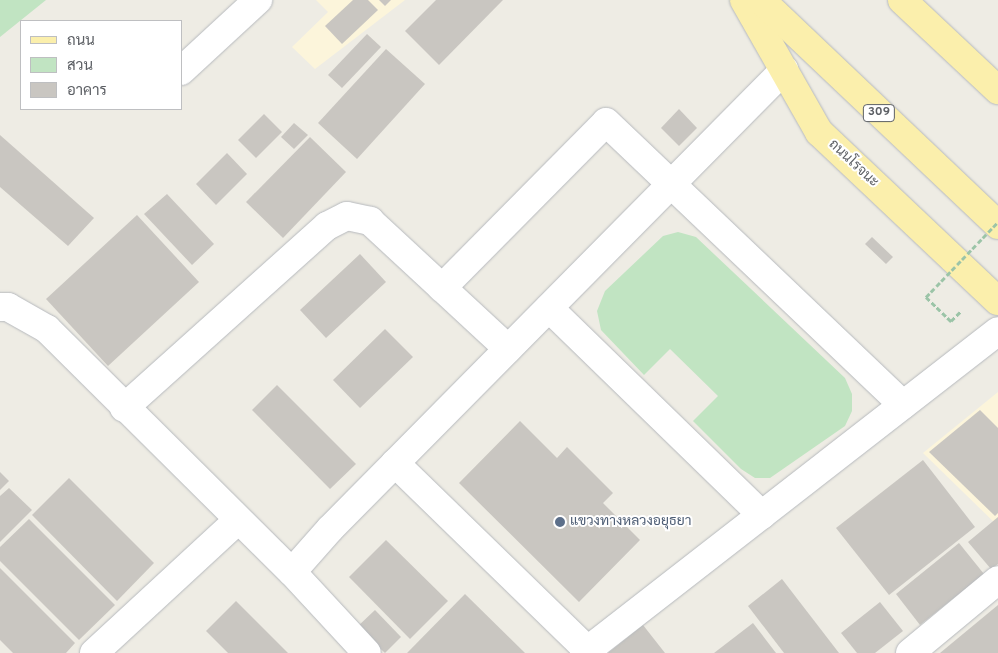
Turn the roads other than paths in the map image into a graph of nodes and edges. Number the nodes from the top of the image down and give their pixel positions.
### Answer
1 (258, 0) edge
2 (744, 0) edge
3 (761, 0) edge
4 (902, 0) edge
5 (784, 70) junction
6 (182, 71) edge
7 (998, 90) edge
8 (672, 184) junction
9 (998, 223) edge
10 (442, 288) junction
11 (998, 301) edge
12 (0, 307) edge
13 (549, 308) junction
14 (998, 331) edge
15 (508, 349) junction
16 (903, 405) junction
17 (124, 408) junction
18 (395, 463) junction
19 (762, 515) junction
20 (238, 520) junction
21 (292, 572) junction
22 (998, 580) edge
23 (586, 652) edge
24 (94, 653) edge
25 (366, 653) edge
26 (910, 653) edge

1 - 6 street
2 - 5 main road, ถนนโรจนะ
3 - 9 main road, 309
4 - 7 main road
5 - 8 street
5 - 11 main road, ถนนโรจนะ
8 - 10 street
8 - 13 street
8 - 16 street
10 - 15 street
10 - 17 street
12 - 17 street
13 - 15 street
13 - 19 street
14 - 16 street
15 - 18 street
16 - 19 street
17 - 20 street
18 - 21 street
18 - 23 street
19 - 23 street
20 - 21 street
20 - 24 street
21 - 25 street
22 - 26 street

